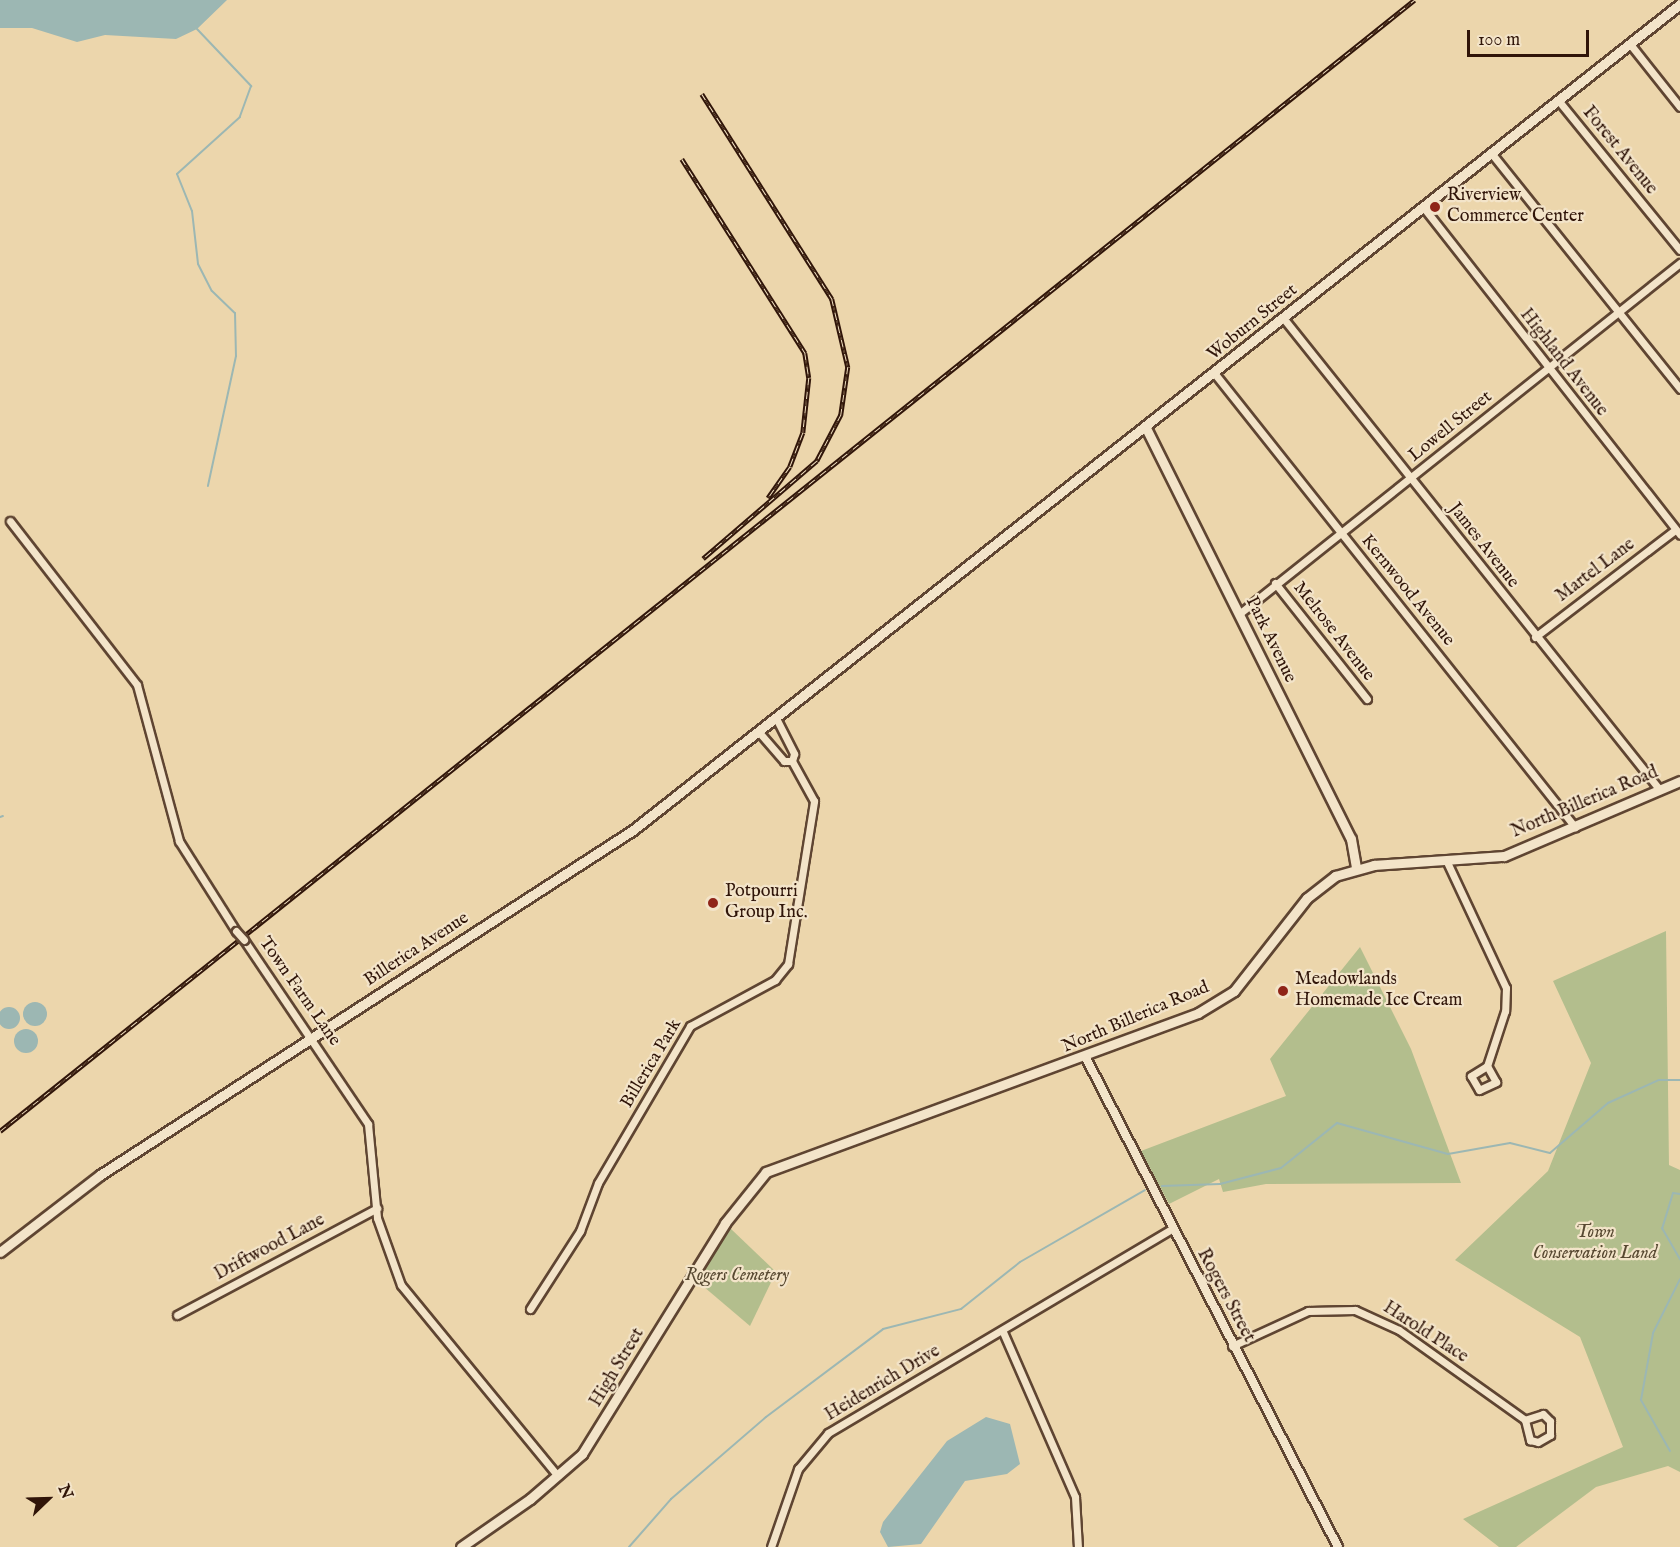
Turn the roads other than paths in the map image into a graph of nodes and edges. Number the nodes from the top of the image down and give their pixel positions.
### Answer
1 (1680, 4) edge
2 (1630, 44) junction
3 (1558, 100) junction
4 (1680, 107) edge
5 (1492, 154) junction
6 (1424, 208) junction
7 (1680, 250) edge
8 (1680, 263) edge
9 (1619, 312) junction
10 (1284, 319) junction
11 (1548, 368) junction
12 (1215, 374) junction
13 (1680, 389) edge
14 (1146, 428) junction
15 (1411, 478) junction
16 (10, 521) dead end
17 (1340, 533) junction
18 (1678, 533) edge
19 (1275, 583) junction
20 (1239, 614) junction
21 (1535, 637) junction
22 (846, 667) joint
23 (1366, 699) dead end
24 (777, 720) junction
25 (760, 733) junction
26 (792, 761) junction
27 (1680, 781) edge
28 (1659, 789) junction
29 (1575, 827) junction
30 (1447, 862) junction
31 (1356, 868) junction
32 (313, 1037) junction
33 (1086, 1058) junction
34 (1487, 1066) dead end
35 (766, 1172) joint
36 (377, 1208) junction
37 (1171, 1229) junction
38 (0, 1252) edge
39 (530, 1309) dead end
40 (177, 1315) dead end
41 (1003, 1332) junction
42 (1232, 1346) junction
43 (1525, 1420) junction
44 (558, 1476) junction
45 (467, 1545) edge
46 (771, 1547) edge
47 (1078, 1547) edge
48 (1338, 1547) edge

1 - 2 main road, Woburn Street
2 - 3 main road, Woburn Street
2 - 4 street
3 - 5 main road, Woburn Street
3 - 7 street, Forest Avenue
5 - 6 main road, Woburn Street
5 - 9 street
6 - 10 main road, Woburn Street
6 - 11 street, Highland Avenue
8 - 9 street, Lowell Street
9 - 11 street, Lowell Street
9 - 13 street
10 - 12 main road, Woburn Street
10 - 15 street, James Avenue
11 - 15 street, Lowell Street
11 - 18 street, Highland Avenue
12 - 14 main road, Woburn Street
12 - 17 street, Kernwood Avenue
14 - 20 main road, Park Avenue
14 - 22 main road, Woburn Street
15 - 17 street, Lowell Street
15 - 21 street, James Avenue
16 - 32 street, Town Farm Lane, bridge
17 - 19 street, Lowell Street
17 - 29 street, Kernwood Avenue
18 - 21 street, Martel Lane
19 - 20 street, Lowell Street
19 - 23 street, Melrose Avenue
20 - 31 main road, Park Avenue
21 - 28 street, James Avenue
22 - 24 main road, Billerica Avenue
24 - 25 main road, Billerica Avenue
24 - 26 street, Billerica Park
25 - 26 street, Billerica Park
25 - 32 main road, Billerica Avenue
26 - 39 street, Billerica Park
27 - 28 main road, North Billerica Road
28 - 29 main road, North Billerica Road
29 - 30 main road, North Billerica Road
30 - 31 main road, North Billerica Road
30 - 34 street
31 - 33 main road, North Billerica Road
32 - 36 street, Town Farm Lane
32 - 38 main road, Billerica Avenue
33 - 35 main road, North Billerica Road
33 - 37 street, Rogers Street
35 - 44 main road, High Street
36 - 40 street, Driftwood Lane
36 - 44 street, Town Farm Lane
37 - 41 street, Heidenrich Drive
37 - 42 street, Rogers Street
41 - 46 street, Heidenrich Drive
41 - 47 street
42 - 43 street, Harold Place
42 - 48 street, Rogers Street
43 - 43 street, Harold Place
44 - 45 main road, High Street

